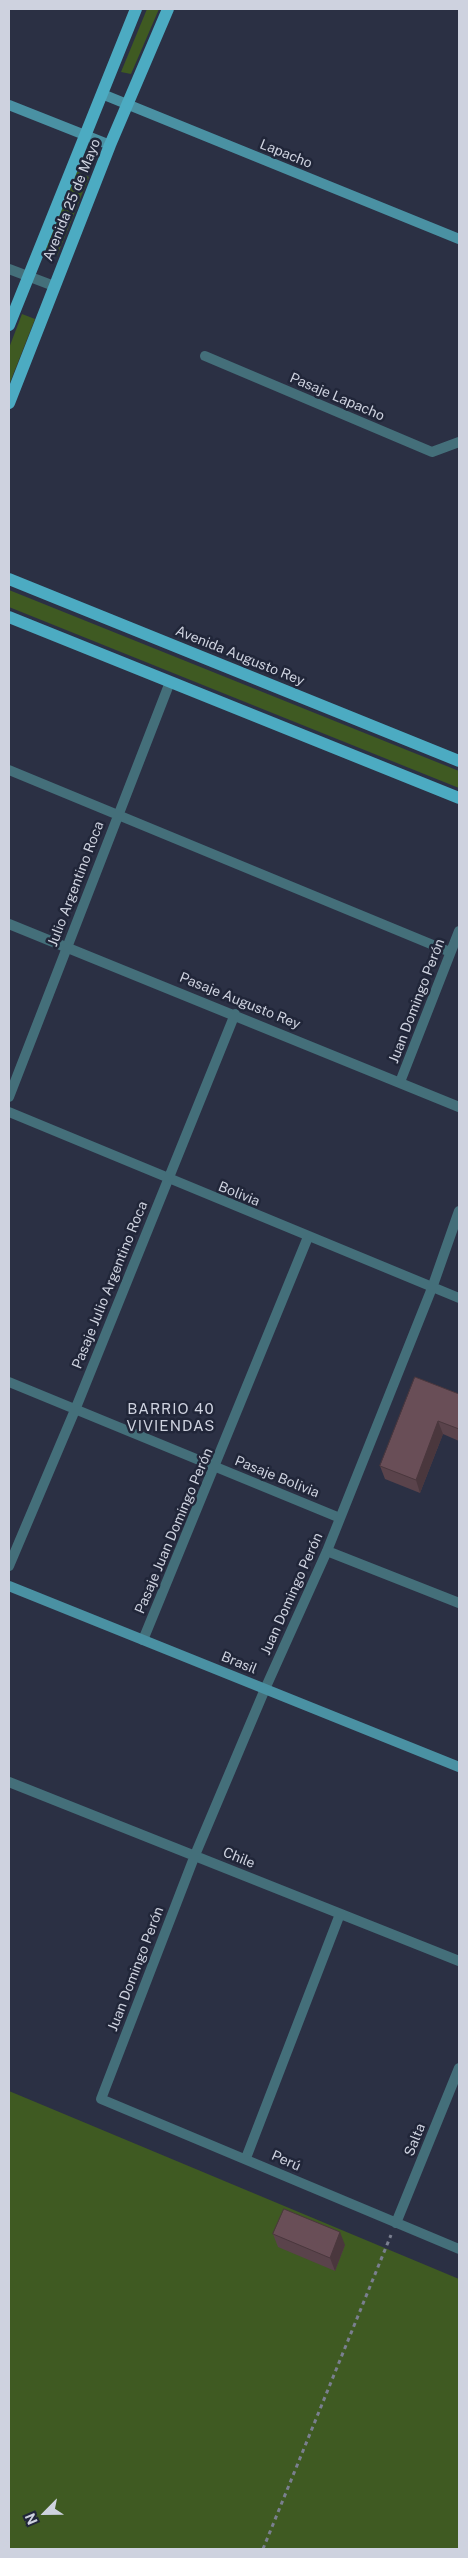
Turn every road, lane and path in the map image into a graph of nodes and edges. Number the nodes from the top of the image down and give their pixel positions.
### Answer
1 (136, 9) edge
2 (168, 9) edge
3 (102, 94) junction
4 (128, 104) junction
5 (9, 105) edge
6 (85, 135) junction
7 (110, 145) junction
8 (459, 239) edge
9 (9, 269) edge
10 (28, 276) junction
11 (54, 286) junction
12 (9, 325) edge
13 (205, 356) dead end
14 (9, 403) edge
15 (459, 442) edge
16 (9, 579) edge
17 (9, 617) edge
18 (170, 682) junction
19 (459, 761) edge
20 (9, 770) edge
21 (459, 798) edge
22 (117, 816) junction
23 (9, 924) edge
24 (459, 931) edge
25 (67, 947) junction
26 (450, 952) junction
27 (235, 1014) junction
28 (400, 1082) junction
29 (9, 1097) edge
30 (459, 1107) edge
31 (9, 1112) edge
32 (168, 1180) junction
33 (459, 1211) edge
34 (308, 1237) junction
35 (432, 1288) junction
36 (459, 1298) edge
37 (9, 1382) edge
38 (75, 1410) junction
39 (216, 1467) junction
40 (340, 1518) junction
41 (327, 1550) junction
42 (9, 1566) edge
43 (9, 1586) edge
44 (459, 1603) edge
45 (143, 1640) junction
46 (265, 1688) junction
47 (459, 1767) edge
48 (9, 1782) edge
49 (195, 1855) junction
50 (340, 1914) junction
51 (459, 1961) edge
52 (459, 2068) edge
53 (101, 2099) joint
54 (246, 2158) junction
55 (396, 2222) junction
56 (459, 2249) edge
57 (263, 2549) edge

1 - 3 main road, Avenida 25 de Mayo
2 - 4 main road, Avenida 25 de Mayo
3 - 4 street, Lapacho
3 - 6 main road, Avenida 25 de Mayo
4 - 7 main road, Avenida 25 de Mayo
4 - 8 street, Lapacho
5 - 6 street
6 - 7 street
6 - 10 main road, Avenida 25 de Mayo
7 - 11 main road, Avenida 25 de Mayo
9 - 10 street
10 - 11 street
10 - 12 main road, Avenida 25 de Mayo
11 - 14 main road, Avenida 25 de Mayo
13 - 15 street, Pasaje Lapacho
16 - 19 main road, Avenida Augusto Rey
17 - 18 main road
18 - 21 main road
18 - 22 street, Julio Argentino Roca
20 - 22 street
22 - 25 street, Julio Argentino Roca
22 - 26 street
23 - 25 street, Pasaje Augusto Rey
24 - 26 street, Juan Domingo Perón
25 - 27 street, Pasaje Augusto Rey
25 - 29 street, Julio Argentino Roca
26 - 28 street, Juan Domingo Perón
27 - 28 street, Pasaje Augusto Rey
27 - 32 street, Pasaje Julio Argentino Roca
28 - 30 street, Pasaje Augusto Rey
31 - 32 street, Bolivia
32 - 34 street, Bolivia
32 - 38 street, Pasaje Julio Argentino Roca
33 - 35 street, Juan Domingo Perón
34 - 35 street, Bolivia
34 - 39 street, Pasaje Juan Domingo Perón
35 - 36 street, Bolivia
35 - 40 street, Juan Domingo Perón
37 - 38 street, Pasaje Bolivia
38 - 39 street, Pasaje Bolivia
38 - 42 street, Pasaje Julio Argentino Roca
39 - 40 street, Pasaje Bolivia
39 - 45 street, Pasaje Juan Domingo Perón
40 - 41 street, Juan Domingo Perón
41 - 44 street
41 - 46 street, Juan Domingo Perón
43 - 45 street, Brasil
45 - 46 street, Brasil
46 - 47 street, Brasil
46 - 49 street, Juan Domingo Perón
48 - 49 street, Chile
49 - 50 street, Chile
49 - 53 street, Juan Domingo Perón
50 - 51 street, Chile
50 - 54 street
52 - 55 street, Salta
53 - 54 street, Perú
54 - 55 street, Perú
55 - 56 street, Perú
55 - 57 path

